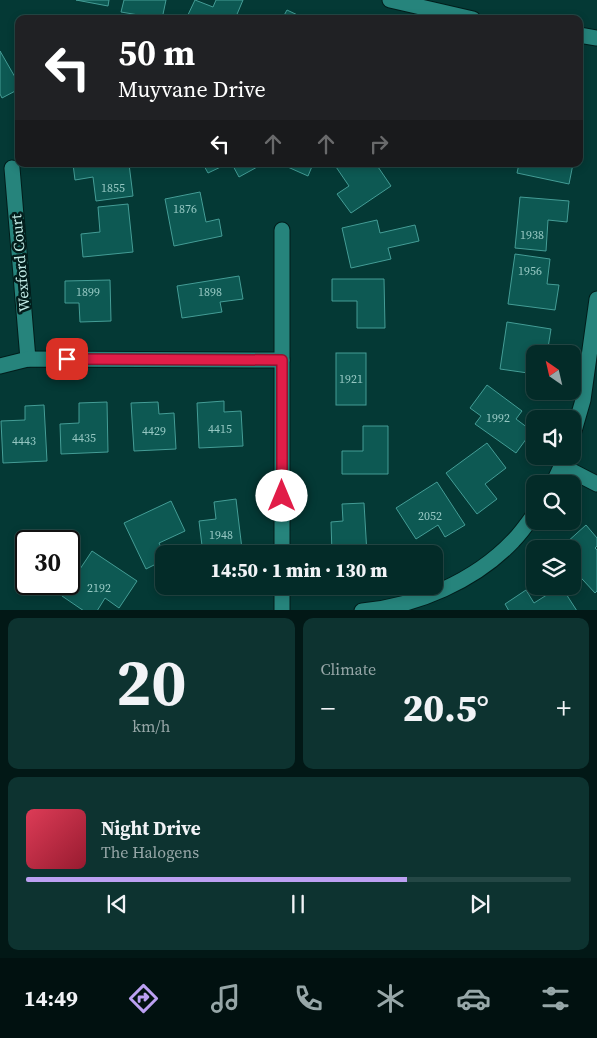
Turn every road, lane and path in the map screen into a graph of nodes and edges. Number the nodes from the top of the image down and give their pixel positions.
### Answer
1 (390, 0) edge
2 (456, 15) edge
3 (583, 36) edge
4 (597, 38) edge
5 (12, 168) dead end
6 (282, 230) dead end
7 (597, 299) edge
8 (28, 359) junction
9 (282, 360) junction
10 (0, 366) edge
11 (581, 410) edge
12 (570, 465) edge
13 (597, 484) edge
14 (526, 526) edge
15 (282, 545) edge
16 (282, 595) edge
17 (282, 610) edge
18 (362, 610) edge

1 - 2 street
3 - 4 street
5 - 8 street, Wexford Court
6 - 9 street
7 - 11 street
8 - 9 street
8 - 10 street
9 - 15 street
12 - 13 street
14 - 18 street
16 - 17 street

